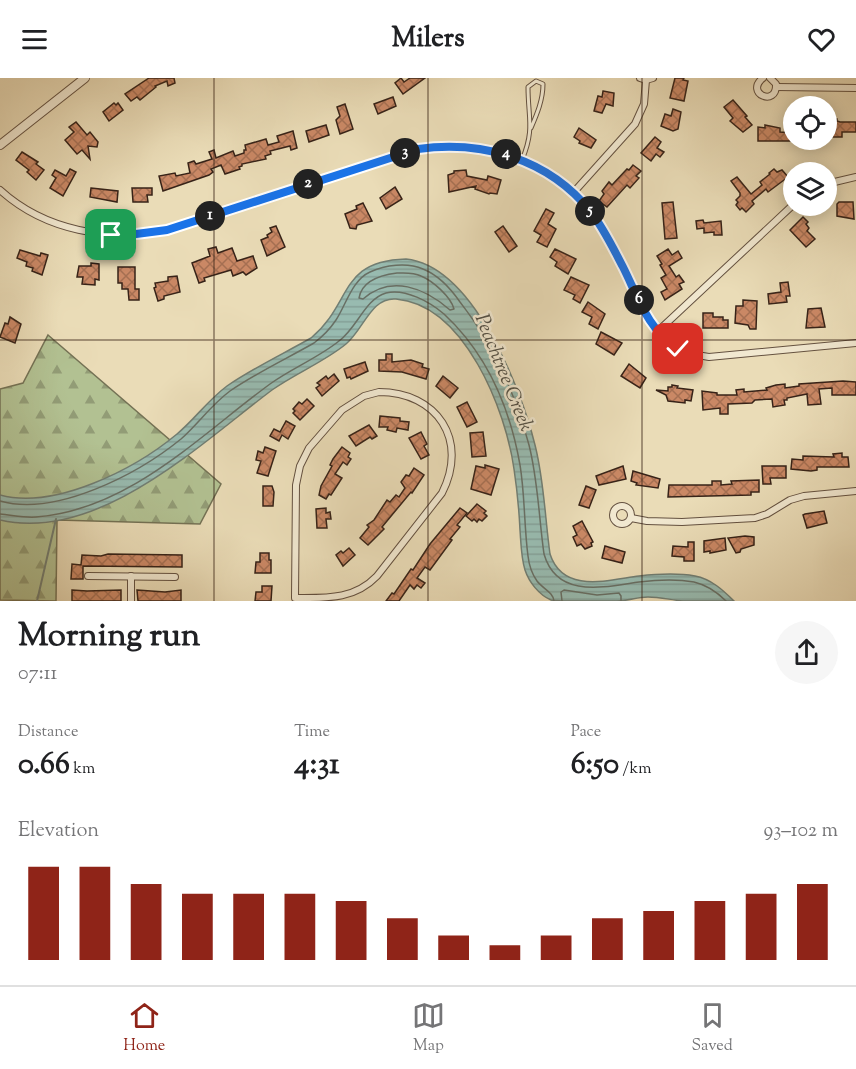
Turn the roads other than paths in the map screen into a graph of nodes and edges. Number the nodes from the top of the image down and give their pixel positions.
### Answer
1 (86, 78) edge
2 (763, 78) edge
3 (770, 78) edge
4 (646, 79) edge
5 (777, 87) junction
6 (856, 88) edge
7 (531, 128) junction
8 (0, 145) edge
9 (522, 160) junction
10 (856, 177) edge
11 (837, 181) edge
12 (0, 190) edge
13 (573, 193) junction
14 (783, 214) edge
15 (657, 332) junction
16 (856, 343) edge
17 (856, 491) edge
18 (631, 518) dead end
19 (88, 576) dead end
20 (131, 576) junction
21 (175, 577) dead end
22 (295, 599) edge
23 (131, 601) edge

1 - 8 street
2 - 5 street
3 - 5 street
4 - 13 street
5 - 6 street
7 - 7 lane
7 - 9 lane
9 - 12 street
9 - 13 street
10 - 11 street
13 - 15 street
14 - 15 street
15 - 16 street
17 - 18 street
19 - 20 street
20 - 21 street
20 - 23 street
22 - 22 street

